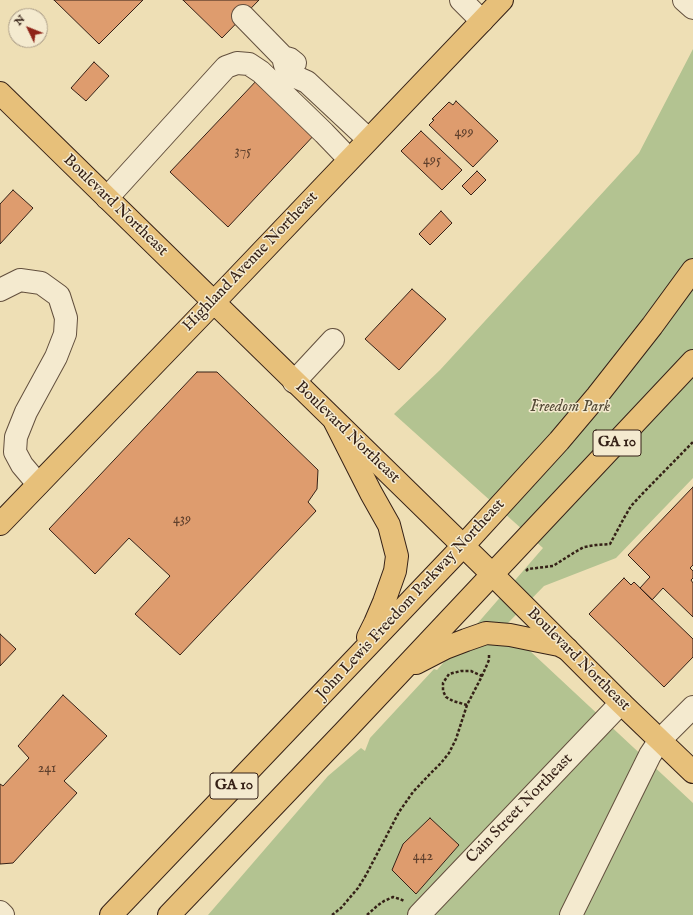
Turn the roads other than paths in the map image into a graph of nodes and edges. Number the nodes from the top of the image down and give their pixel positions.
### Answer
1 (461, 0) edge
2 (502, 0) edge
3 (684, 0) edge
4 (693, 8) edge
5 (243, 16) dead end
6 (482, 21) junction
7 (0, 94) edge
8 (368, 139) junction
9 (349, 159) junction
10 (107, 198) junction
11 (693, 270) edge
12 (0, 290) edge
13 (213, 302) junction
14 (333, 340) dead end
15 (693, 361) edge
16 (294, 382) junction
17 (336, 422) junction
18 (38, 484) junction
19 (0, 524) edge
20 (463, 546) junction
21 (492, 574) junction
22 (567, 649) junction
23 (357, 657) junction
24 (401, 671) junction
25 (621, 703) junction
26 (693, 707) edge
27 (660, 740) junction
28 (693, 772) edge
29 (0, 912) edge
30 (3, 915) edge
31 (111, 915) edge
32 (169, 915) edge
33 (419, 915) edge
34 (571, 915) edge

1 - 6 street
2 - 6 main road, Highland Avenue Northeast
3 - 4 street
5 - 8 street
6 - 8 main road, Highland Avenue Northeast
7 - 10 main road, Boulevard Northeast
8 - 9 main road, Highland Avenue Northeast
9 - 10 street
9 - 13 main road, Highland Avenue Northeast
10 - 13 main road, Boulevard Northeast
11 - 20 main road, John Lewis Freedom Parkway Northeast / GA 10
12 - 18 street
13 - 16 main road, Boulevard Northeast
13 - 18 main road, Highland Avenue Northeast
14 - 16 street
15 - 21 main road, GA 10
16 - 17 main road, Boulevard Northeast
17 - 20 main road, Boulevard Northeast
17 - 23 main road
18 - 19 main road, Highland Avenue Northeast
20 - 21 main road, Boulevard Northeast
20 - 23 main road, John Lewis Freedom Parkway Northeast / GA 10
21 - 22 main road, Boulevard Northeast
21 - 24 main road, GA 10
22 - 24 main road
22 - 25 main road, Boulevard Northeast
23 - 31 main road, John Lewis Freedom Parkway Northeast / GA 10
24 - 32 main road, GA 10
25 - 27 main road, Boulevard Northeast
25 - 33 street, Cain Street Northeast
26 - 27 street
27 - 28 main road, Boulevard Northeast
27 - 34 street
29 - 30 street

